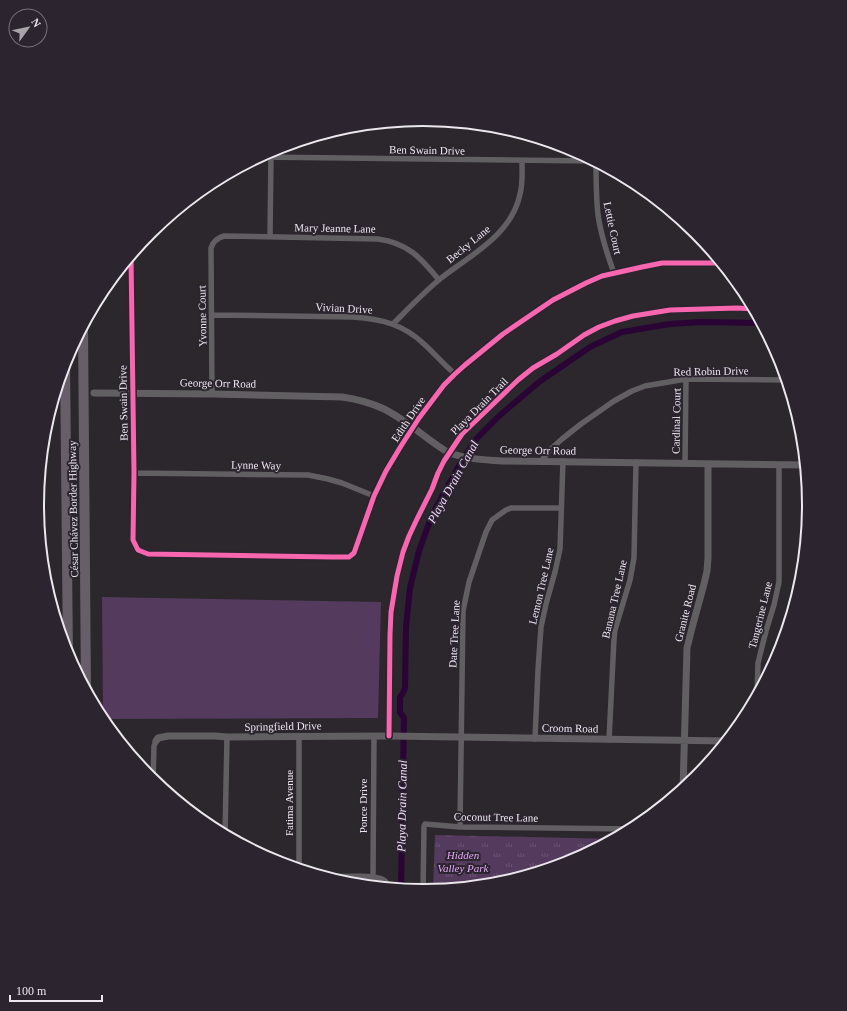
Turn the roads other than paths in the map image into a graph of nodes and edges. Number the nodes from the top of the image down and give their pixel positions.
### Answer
1 (271, 158) joint
2 (522, 161) junction
3 (582, 161) edge
4 (595, 167) edge
5 (270, 236) junction
6 (216, 239) joint
7 (131, 263) edge
8 (716, 263) edge
9 (614, 273) junction
10 (439, 280) junction
11 (212, 315) junction
12 (393, 324) junction
13 (83, 338) edge
14 (455, 374) junction
15 (686, 379) junction
16 (781, 380) edge
17 (65, 381) edge
18 (94, 393) dead end
19 (132, 393) junction
20 (212, 394) junction
21 (413, 428) junction
22 (541, 461) junction
23 (563, 461) junction
24 (636, 462) junction
25 (685, 463) junction
26 (708, 464) junction
27 (801, 465) edge
28 (779, 466) junction
29 (134, 473) junction
30 (374, 496) junction
31 (561, 508) junction
32 (138, 550) joint
33 (68, 637) edge
34 (86, 678) edge
35 (757, 685) edge
36 (299, 736) junction
37 (374, 736) junction
38 (412, 736) joint
39 (227, 737) junction
40 (461, 738) junction
41 (535, 739) junction
42 (609, 740) junction
43 (684, 740) junction
44 (156, 741) joint
45 (722, 741) edge
46 (153, 772) edge
47 (683, 782) edge
48 (460, 827) junction
49 (225, 829) edge
50 (621, 829) edge
51 (299, 864) edge
52 (373, 876) junction
53 (343, 877) edge
54 (386, 883) edge
55 (423, 885) edge

1 - 2 street, Ben Swain Drive
1 - 5 street
2 - 3 street, Ben Swain Drive
2 - 10 street, Becky Lane
4 - 9 street, Lettie Court
5 - 6 street, Mary Jeanne Lane
5 - 10 street, Mary Jeanne Lane
6 - 11 street, Yvonne Court
7 - 19 street, Ben Swain Drive
8 - 9 street, Edith Drive
9 - 14 street, Edith Drive
10 - 12 street, Becky Lane
11 - 12 street, Vivian Drive
11 - 20 street, Yvonne Court
12 - 14 street, Vivian Drive
13 - 34 highway, César Chávez Border Highway
14 - 21 street, Edith Drive
15 - 16 street, Red Robin Drive
15 - 22 street, Red Robin Drive
15 - 25 street, Cardinal Court
17 - 33 highway, César Chávez Border Highway
18 - 19 street, George Orr Road
19 - 20 street, George Orr Road
19 - 29 street, Ben Swain Drive
20 - 21 street, George Orr Road
21 - 22 street, George Orr Road
21 - 30 street, Edith Drive
22 - 23 street, George Orr Road
23 - 24 street, George Orr Road
23 - 31 street, Lemon Tree Lane
24 - 25 street, George Orr Road
24 - 42 street, Banana Tree Lane
25 - 26 street, George Orr Road
26 - 28 street, George Orr Road
26 - 43 street, Granite Road
27 - 28 street, George Orr Road
28 - 35 street, Tangerine Lane
29 - 30 street, Lynne Way
29 - 32 street, Ben Swain Drive
30 - 32 street, Edith Drive
31 - 40 street, Date Tree Lane
31 - 41 street, Lemon Tree Lane
36 - 37 street, Springfield Drive
36 - 39 street, Springfield Drive
36 - 51 street, Fatima Avenue
37 - 38 street, Springfield Drive
37 - 52 street, Ponce Drive
38 - 40 street, Croom Road
39 - 44 street, Springfield Drive
39 - 49 street
40 - 41 street, Croom Road
40 - 48 street, Date Tree Lane
41 - 42 street, Croom Road
42 - 43 street, Croom Road
43 - 45 street, Croom Road
43 - 47 street, Granite Road
44 - 46 street
48 - 50 street, Coconut Tree Lane
48 - 55 street, Coconut Tree Lane
52 - 53 street
52 - 54 street

